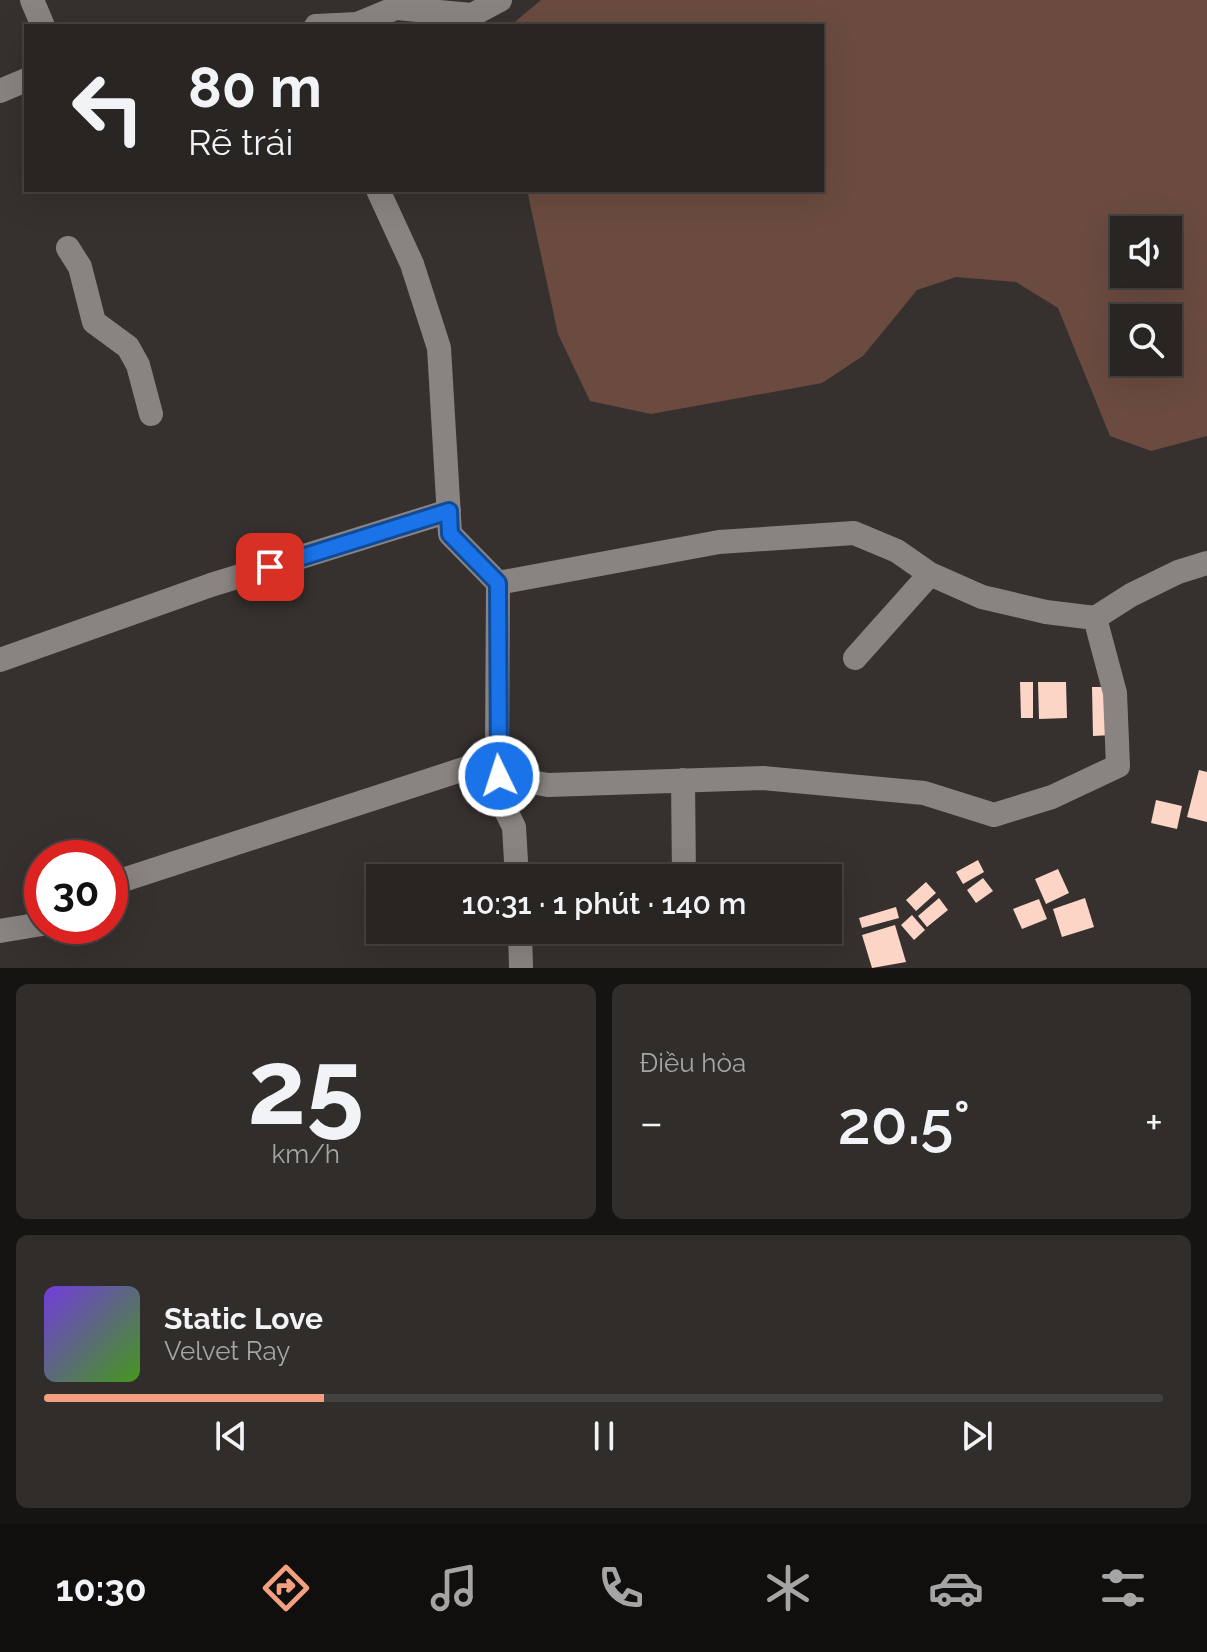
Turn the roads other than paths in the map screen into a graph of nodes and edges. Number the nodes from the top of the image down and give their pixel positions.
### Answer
1 (32, 0) edge
2 (500, 0) edge
3 (391, 4) edge
4 (42, 24) edge
5 (359, 24) edge
6 (24, 81) edge
7 (0, 91) edge
8 (379, 192) edge
9 (68, 248) dead end
10 (151, 414) dead end
11 (449, 511) junction
12 (1207, 563) edge
13 (930, 574) junction
14 (498, 583) junction
15 (1095, 618) junction
16 (855, 658) dead end
17 (0, 660) edge
18 (499, 776) junction
19 (683, 780) junction
20 (516, 864) edge
21 (684, 864) edge
22 (128, 878) edge
23 (24, 927) edge
24 (0, 931) edge
25 (520, 944) edge
26 (521, 968) edge

1 - 4 street
2 - 3 street
3 - 5 street
6 - 7 street
8 - 11 street
9 - 10 street
11 - 14 street
11 - 17 street
12 - 15 street
13 - 14 street
13 - 15 street
13 - 16 street
14 - 18 street
15 - 19 street
18 - 19 street
18 - 20 street
18 - 22 street
19 - 21 street
23 - 24 street
25 - 26 street

